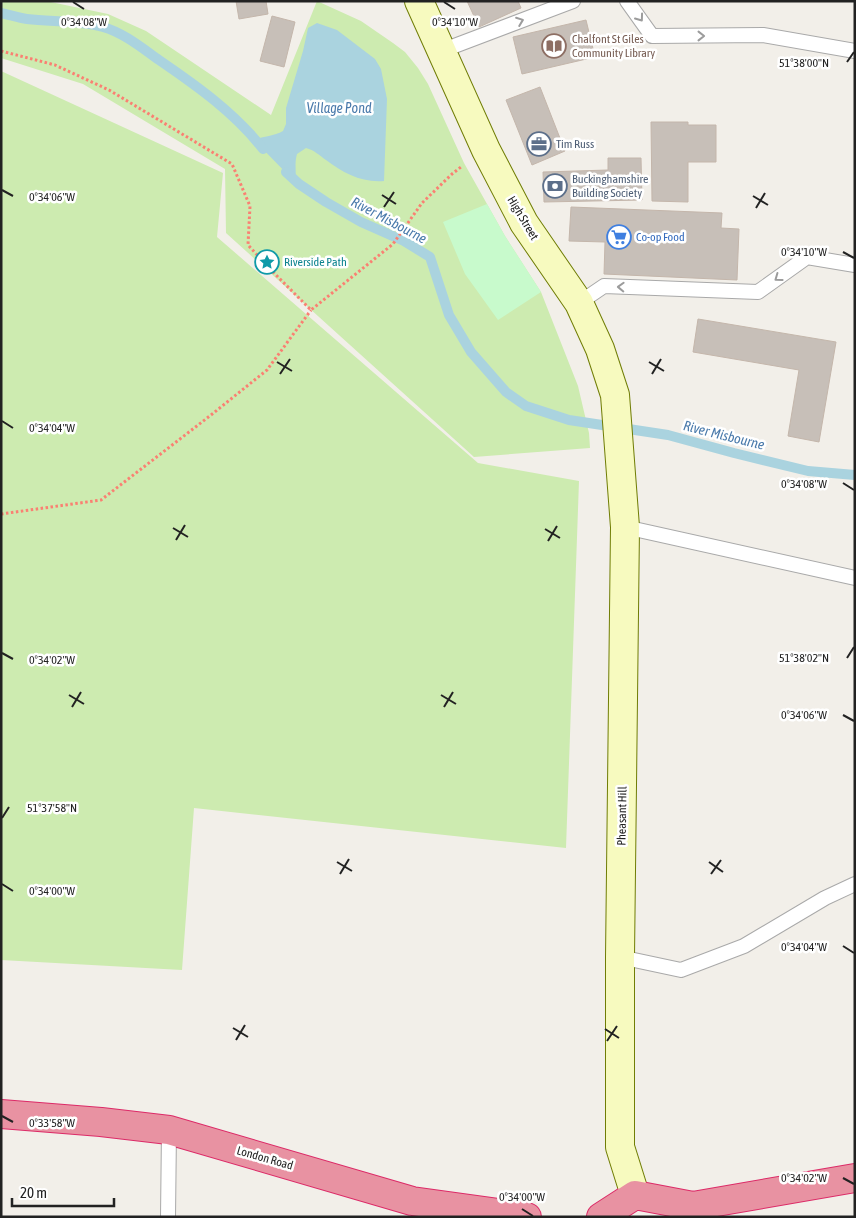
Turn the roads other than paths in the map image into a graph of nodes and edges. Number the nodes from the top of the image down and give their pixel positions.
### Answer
1 (573, 1) edge
2 (627, 1) edge
3 (416, 2) edge
4 (441, 51) junction
5 (855, 51) edge
6 (855, 265) edge
7 (579, 303) junction
8 (619, 435) joint
9 (625, 527) junction
10 (855, 578) edge
11 (855, 884) edge
12 (620, 958) junction
13 (1, 1114) edge
14 (169, 1130) junction
15 (855, 1178) edge
16 (635, 1195) junction
17 (168, 1217) edge
18 (527, 1217) edge
19 (601, 1217) edge

4 -> 1 lane
2 -> 5 lane
3 - 4 street, High Street
4 - 7 street, High Street
6 -> 7 lane
7 - 8 street, High Street
8 - 9 street, Pheasant Hill
9 - 10 lane
9 - 12 street, Pheasant Hill
11 - 12 lane
12 - 16 street, Pheasant Hill
13 - 14 highway, London Road
14 - 17 lane
14 - 18 highway, London Road
15 - 16 highway
16 - 19 highway

